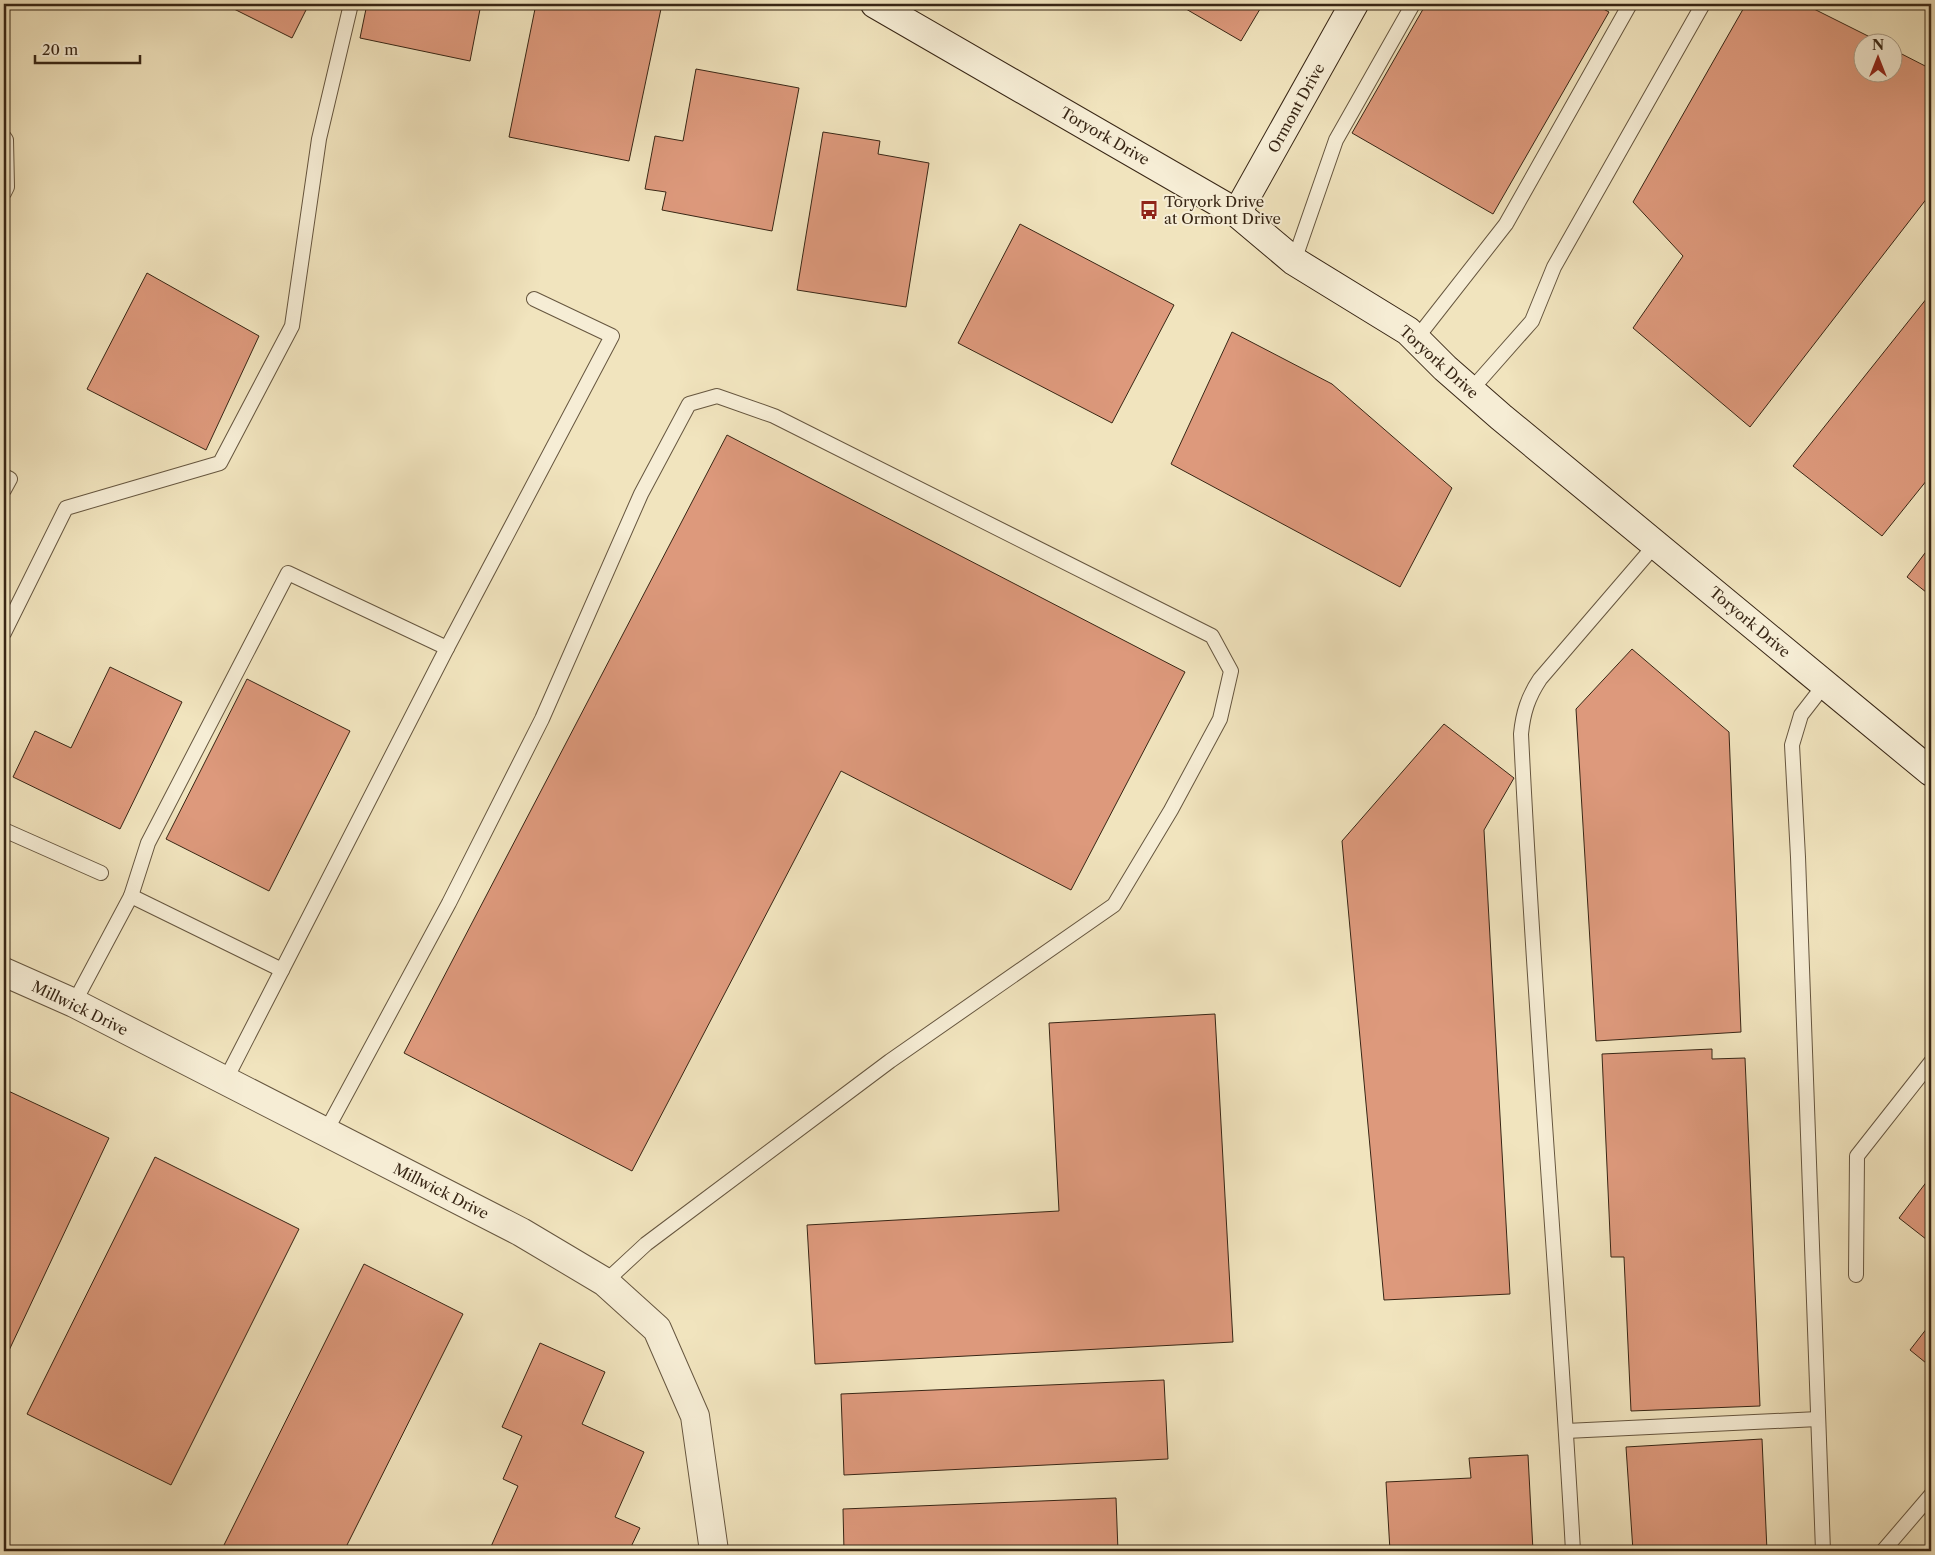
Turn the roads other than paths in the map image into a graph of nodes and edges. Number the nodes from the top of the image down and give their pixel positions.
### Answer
1 (351, 4) edge
2 (875, 4) edge
3 (1354, 4) edge
4 (1413, 4) edge
5 (1630, 4) edge
6 (1703, 4) edge
7 (4, 137) edge
8 (4, 193) edge
9 (1237, 213) junction
10 (1294, 261) junction
11 (534, 299) dead end
12 (1416, 339) junction
13 (1471, 390) junction
14 (4, 476) edge
15 (4, 490) edge
16 (1656, 544) junction
17 (4, 633) edge
18 (447, 648) junction
19 (1825, 684) junction
20 (1931, 772) edge
21 (4, 830) edge
22 (101, 873) dead end
23 (130, 896) junction
24 (282, 970) junction
25 (4, 972) edge
26 (74, 1003) junction
27 (1931, 1062) edge
28 (226, 1079) junction
29 (325, 1133) junction
30 (1856, 1275) dead end
31 (605, 1282) junction
32 (1818, 1419) junction
33 (1566, 1432) junction
34 (1931, 1495) edge
35 (714, 1551) edge
36 (1573, 1551) edge
37 (1823, 1551) edge
38 (1883, 1551) edge

1 - 17 lane
2 - 9 street, Toryork Drive
3 - 9 street, Ormont Drive
4 - 10 lane
5 - 12 lane
6 - 13 lane
7 - 8 lane
9 - 10 street, Toryork Drive
10 - 12 street, Toryork Drive
11 - 18 lane
12 - 13 street, Toryork Drive
13 - 16 street, Toryork Drive
14 - 15 lane
16 - 19 street, Toryork Drive
16 - 33 lane
18 - 23 lane
18 - 24 lane
19 - 20 street, Toryork Drive
19 - 32 lane
21 - 22 lane
23 - 24 lane
23 - 26 lane
24 - 28 lane
25 - 26 street, Millwick Drive
26 - 28 street, Millwick Drive
27 - 30 lane
28 - 29 street, Millwick Drive
29 - 31 street, Millwick Drive
29 - 31 lane
31 - 35 street, Millwick Drive
32 - 33 lane
32 - 37 lane
33 - 36 lane
34 - 38 lane

